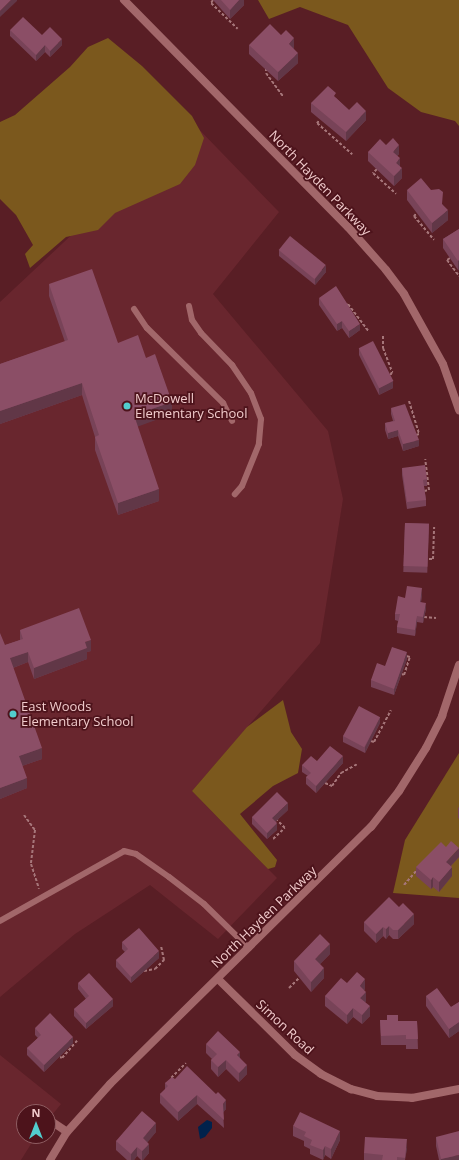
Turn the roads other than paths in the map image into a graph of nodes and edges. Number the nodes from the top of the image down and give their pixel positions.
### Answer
1 (124, 0) edge
2 (189, 306) dead end
3 (134, 309) dead end
4 (459, 410) edge
5 (232, 421) dead end
6 (235, 494) dead end
7 (459, 665) edge
8 (0, 921) edge
9 (249, 948) junction
10 (218, 979) junction
11 (459, 1089) edge
12 (56, 1125) edge
13 (66, 1132) junction
14 (50, 1160) edge

1 - 4 street, North Hayden Parkway
2 - 6 lane
3 - 5 lane
7 - 9 street, North Hayden Parkway
8 - 9 lane
9 - 10 street, North Hayden Parkway
10 - 11 street, Simon Road
10 - 13 street, North Hayden Parkway
12 - 13 street
13 - 14 street, North Hayden Parkway

